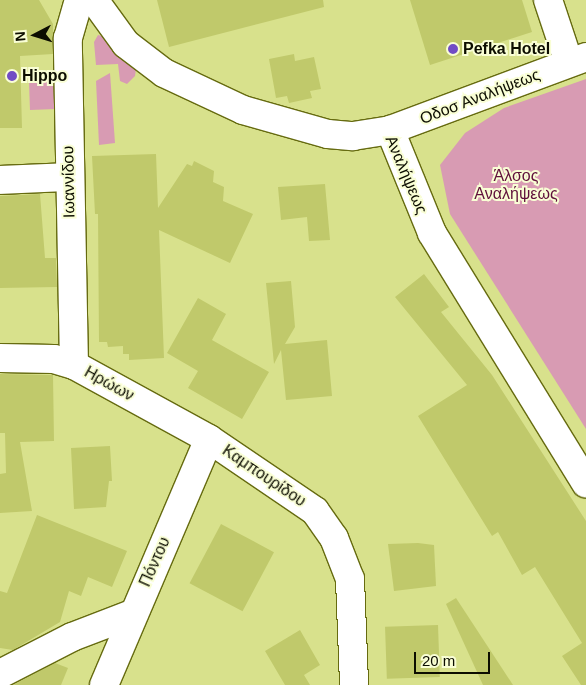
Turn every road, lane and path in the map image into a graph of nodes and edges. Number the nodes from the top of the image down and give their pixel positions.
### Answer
1 (79, 0) edge
2 (94, 0) edge
3 (548, 0) edge
4 (578, 60) edge
5 (390, 130) junction
6 (69, 177) junction
7 (0, 180) edge
8 (0, 358) edge
9 (74, 365) junction
10 (209, 440) junction
11 (586, 483) edge
12 (132, 614) junction
13 (0, 674) edge
14 (104, 685) edge
15 (354, 685) edge

1 - 6 street, Ιωαννίδου
2 - 5 street, Αναλήψεως
3 - 4 street
4 - 5 street, Οδοσ Αναλήψεως
5 - 11 street, Αναλήψεως
6 - 7 street
6 - 9 street, Ιωαννίδου
8 - 9 street, Ηρώων
9 - 10 street, Ηρώων
10 - 12 street, Πόντου
10 - 15 street, Καμπουρίδου
12 - 13 street
12 - 14 street, Πόντου

